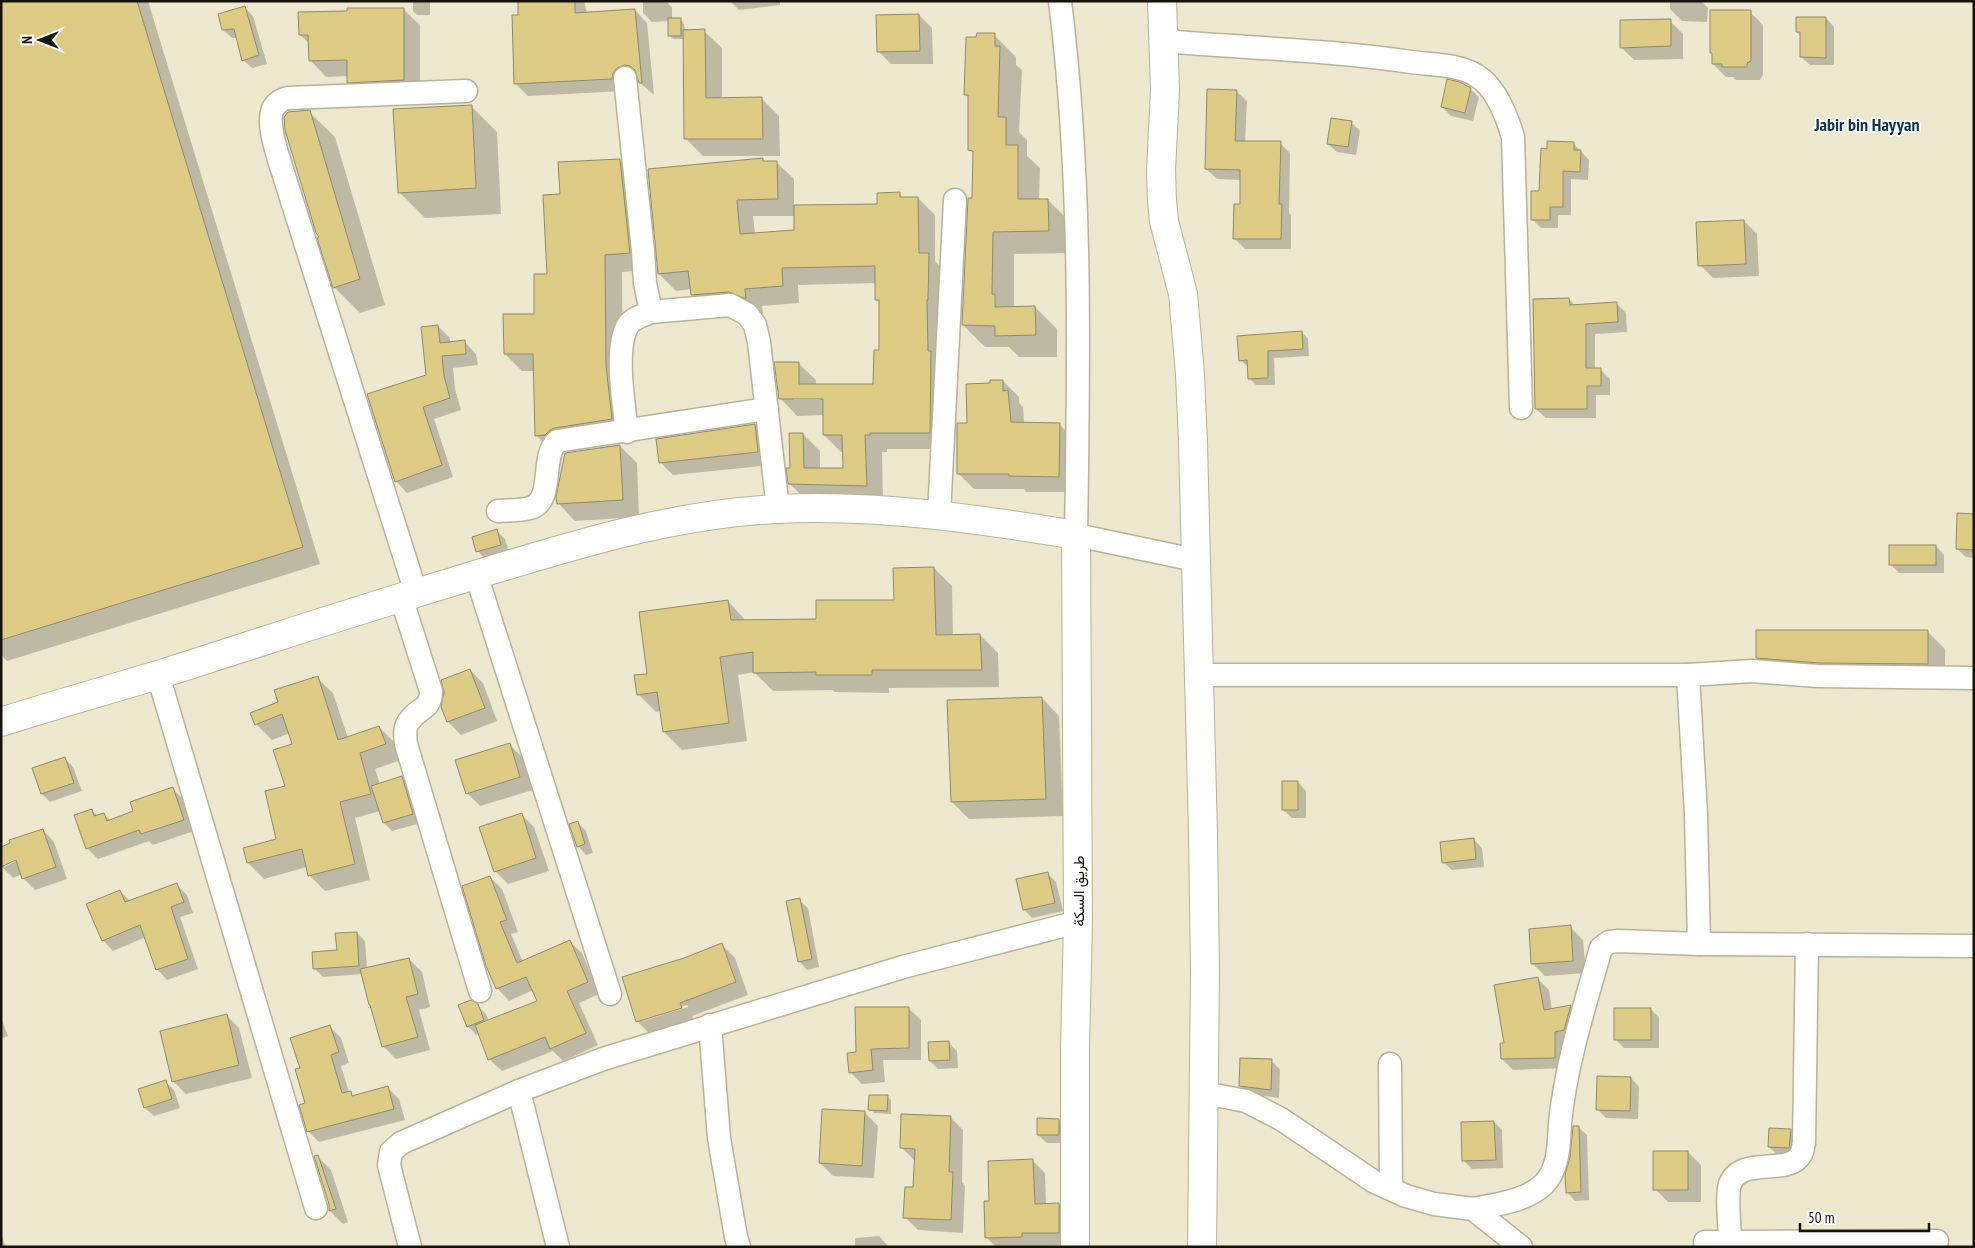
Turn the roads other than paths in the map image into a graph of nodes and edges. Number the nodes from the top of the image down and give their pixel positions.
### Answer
1 (1060, 1) edge
2 (1162, 1) edge
3 (1164, 41) junction
4 (625, 78) dead end
5 (466, 91) dead end
6 (954, 200) dead end
7 (651, 312) junction
8 (1521, 408) dead end
9 (767, 409) junction
10 (627, 432) junction
11 (778, 509) junction
12 (498, 511) dead end
13 (939, 515) junction
14 (1076, 535) junction
15 (1195, 560) junction
16 (476, 574) junction
17 (409, 595) junction
18 (158, 674) junction
19 (1200, 675) junction
20 (1688, 675) junction
21 (1974, 678) edge
22 (1, 722) edge
23 (1078, 922) junction
24 (1699, 944) junction
25 (1807, 944) junction
26 (1974, 946) edge
27 (480, 991) dead end
28 (610, 994) dead end
29 (710, 1026) junction
30 (1390, 1064) dead end
31 (519, 1090) junction
32 (1204, 1093) junction
33 (1391, 1189) junction
34 (316, 1208) dead end
35 (1473, 1209) junction
36 (1937, 1241) dead end
37 (1705, 1242) dead end
38 (1730, 1242) junction
39 (410, 1247) edge
40 (558, 1247) edge
41 (739, 1247) edge
42 (1075, 1247) edge
43 (1202, 1247) edge
44 (1521, 1247) edge

1 - 14 street
2 - 3 main road
3 - 8 street
3 - 15 main road
4 - 7 street
5 - 17 street
6 - 13 street
7 - 9 street
7 - 10 street
9 - 10 street
9 - 11 street
10 - 12 street
11 - 13 main road
11 - 16 main road
13 - 14 main road
14 - 15 street
14 - 23 main road, طريق السكة
15 - 19 main road
16 - 17 main road
16 - 28 street
17 - 18 main road
17 - 27 street
18 - 22 main road
18 - 34 street
19 - 20 street
19 - 32 main road
20 - 21 street
20 - 24 street
23 - 29 street
23 - 42 main road, طريق السكة
24 - 25 street
24 - 35 street
25 - 26 street
25 - 38 street
29 - 31 street
29 - 41 street
30 - 33 street
31 - 39 street
31 - 40 street
32 - 33 street
32 - 43 main road
33 - 35 street
35 - 44 street
36 - 38 street
37 - 38 street

